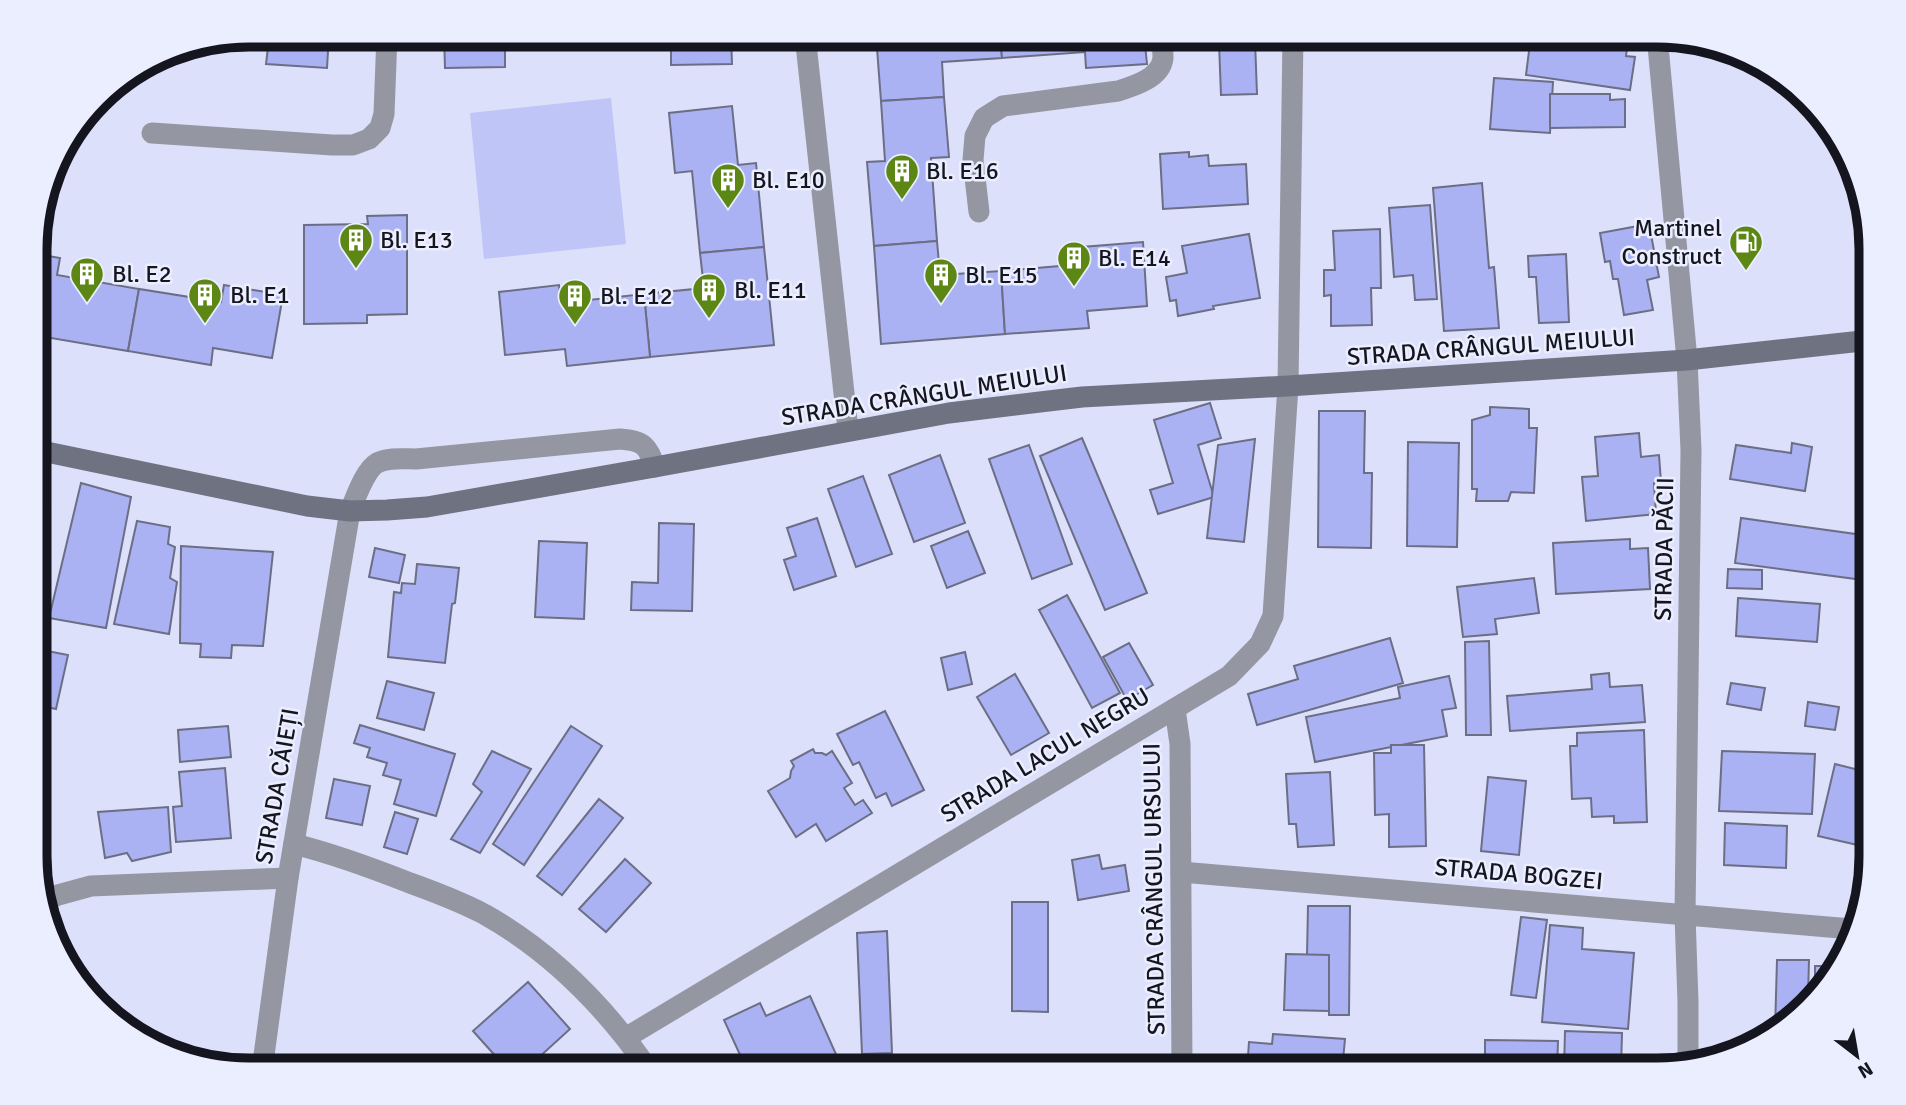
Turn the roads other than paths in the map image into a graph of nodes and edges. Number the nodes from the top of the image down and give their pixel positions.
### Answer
1 (387, 47) edge
2 (806, 47) edge
3 (1162, 47) edge
4 (1293, 47) edge
5 (1658, 47) edge
6 (152, 133) dead end
7 (979, 212) dead end
8 (1858, 341) edge
9 (1687, 360) junction
10 (1288, 386) junction
11 (848, 430) junction
12 (47, 452) edge
13 (655, 467) junction
14 (350, 511) junction
15 (1175, 709) junction
16 (294, 844) junction
17 (1181, 872) junction
18 (288, 878) junction
19 (52, 898) edge
20 (1685, 915) junction
21 (1845, 928) edge
22 (626, 1037) junction
23 (1688, 1055) edge
24 (1182, 1057) edge
25 (264, 1058) edge
26 (640, 1058) edge

1 - 6 street
2 - 11 street
3 - 7 street
4 - 10 street, STRADA LACUL NEGRU
5 - 9 street, STRADA PĂCII
8 - 9 street, STRADA CRÂNGUL MEIULUI
9 - 10 street, STRADA CRÂNGUL MEIULUI
9 - 20 street, STRADA PĂCII
10 - 11 street, STRADA CRÂNGUL MEIULUI
10 - 15 street, STRADA LACUL NEGRU
11 - 13 street, STRADA CRÂNGUL MEIULUI
12 - 14 street, STRADA CRÂNGUL MEIULUI
13 - 14 street, STRADA CRÂNGUL MEIULUI
13 - 14 street, STRADA CĂIEȚI
14 - 16 street, STRADA CĂIEȚI
15 - 17 street, STRADA CRÂNGUL URSULUI
15 - 22 street, STRADA LACUL NEGRU
16 - 18 street, STRADA CĂIEȚI
16 - 22 street
17 - 20 street, STRADA BOGZEI
17 - 24 street, STRADA CRÂNGUL URSULUI
18 - 19 street
18 - 25 street, STRADA CĂIEȚI
20 - 21 street, STRADA BOGZEI
20 - 23 street, STRADA PĂCII
22 - 26 street

